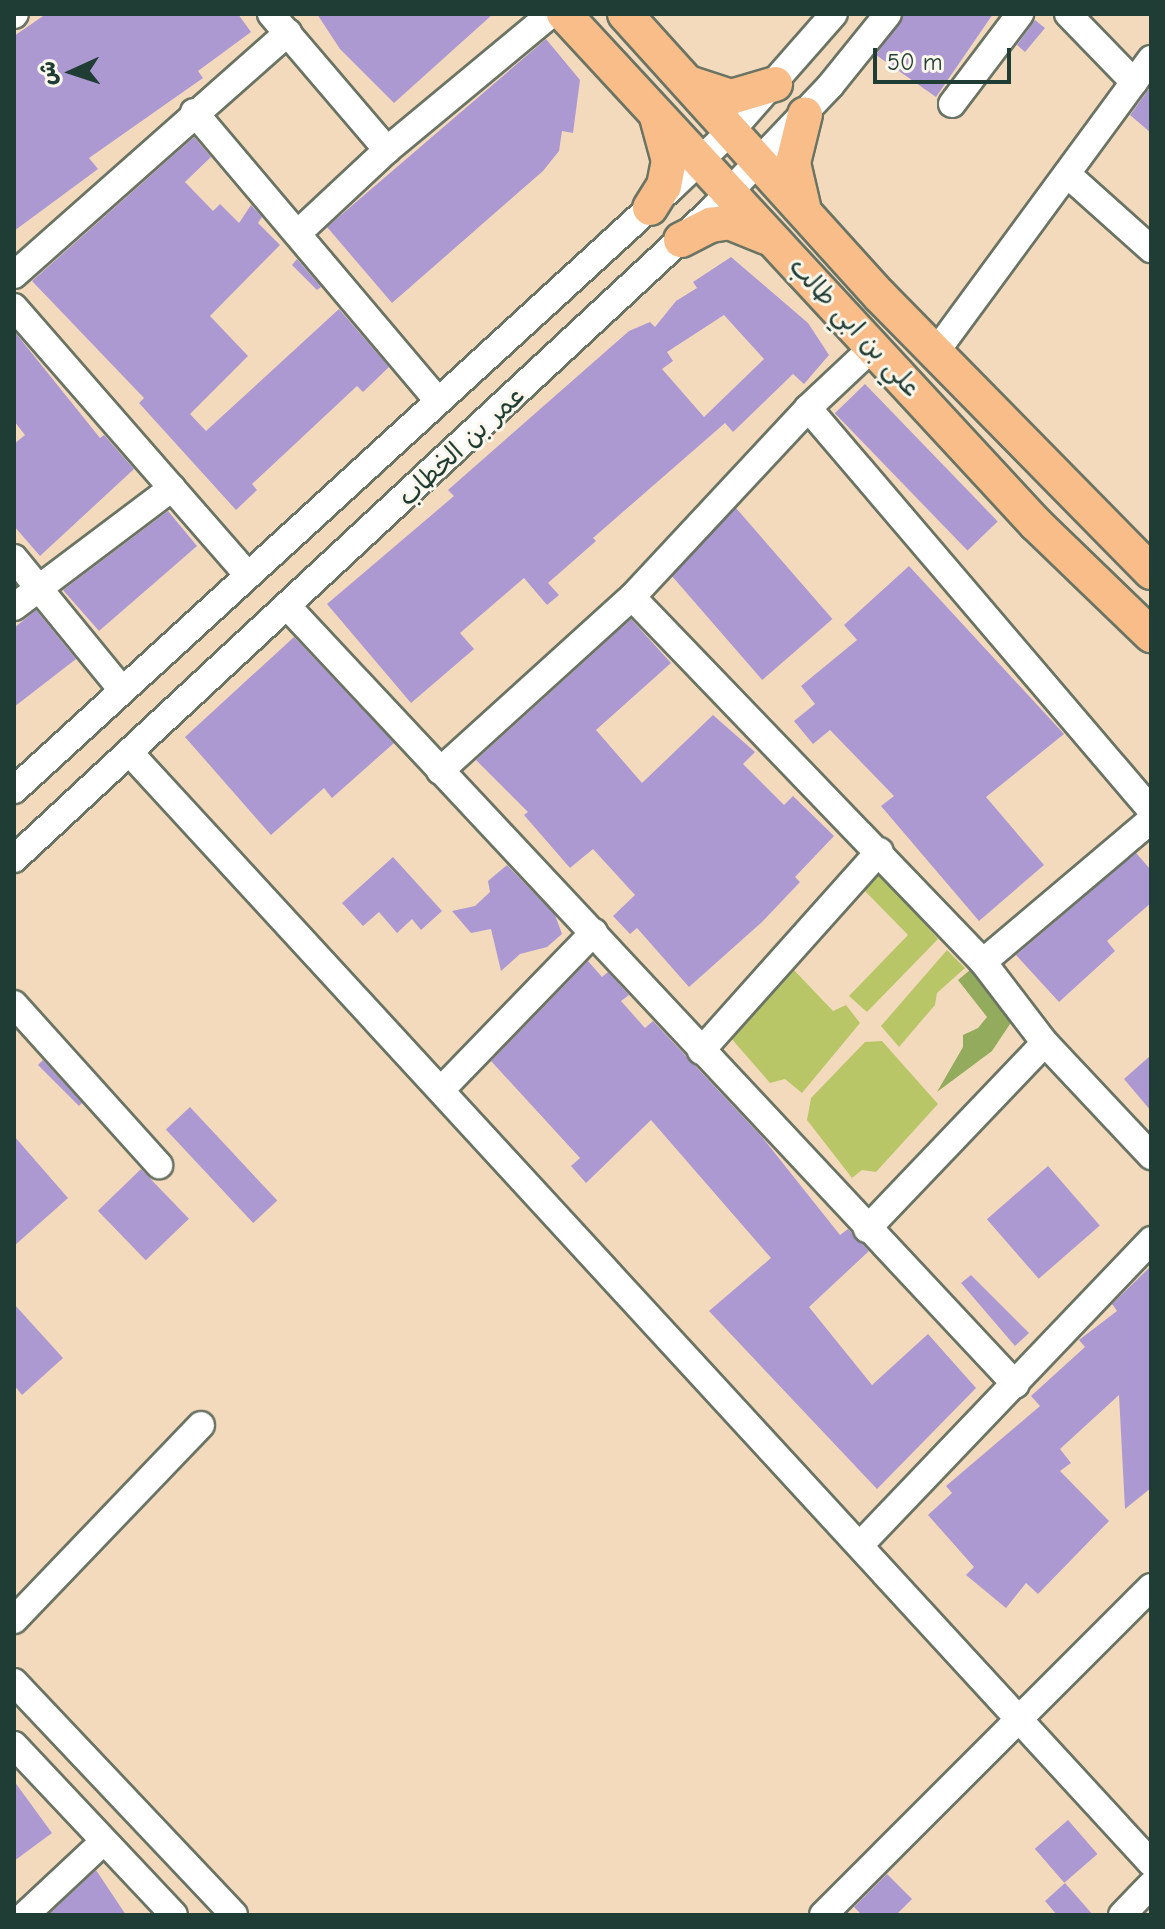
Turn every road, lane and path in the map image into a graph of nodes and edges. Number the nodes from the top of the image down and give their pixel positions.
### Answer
1 (551, 14) edge
2 (564, 14) edge
3 (625, 14) edge
4 (834, 14) edge
5 (888, 14) edge
6 (1020, 14) edge
7 (1068, 14) edge
8 (280, 24) edge
9 (1151, 59) edge
10 (1134, 82) junction
11 (689, 83) junction
12 (775, 84) junction
13 (952, 104) dead end
14 (194, 112) junction
15 (655, 113) junction
16 (805, 114) junction
17 (732, 130) junction
18 (387, 150) junction
19 (700, 161) junction
20 (761, 162) junction
21 (1067, 174) junction
22 (730, 193) junction
23 (650, 208) junction
24 (806, 214) junction
25 (298, 233) junction
26 (681, 240) junction
27 (775, 242) junction
28 (1151, 249) edge
29 (14, 275) edge
30 (14, 307) edge
31 (872, 348) junction
32 (935, 353) junction
33 (437, 400) junction
34 (808, 408) junction
35 (172, 488) junction
36 (14, 558) edge
37 (1151, 572) edge
38 (248, 575) junction
39 (39, 587) junction
40 (632, 597) junction
41 (14, 607) edge
42 (288, 607) junction
43 (1151, 635) edge
44 (122, 690) junction
45 (130, 753) junction
46 (440, 771) junction
47 (14, 790) edge
48 (1149, 824) edge
49 (880, 851) junction
50 (14, 859) edge
51 (594, 932) junction
52 (983, 962) junction
53 (14, 1004) edge
54 (1045, 1043) junction
55 (701, 1051) junction
56 (441, 1090) junction
57 (1151, 1156) edge
58 (159, 1165) dead end
59 (867, 1229) junction
60 (1151, 1240) edge
61 (1016, 1385) junction
62 (201, 1425) dead end
63 (860, 1545) junction
64 (1151, 1587) edge
65 (14, 1620) edge
66 (14, 1682) edge
67 (1019, 1719) junction
68 (14, 1745) edge
69 (104, 1841) junction
70 (1151, 1863) edge
71 (1151, 1885) edge
72 (25, 1915) edge
73 (174, 1915) edge
74 (234, 1915) edge
75 (823, 1915) edge
76 (1122, 1915) edge

1 - 18 street
2 - 15 main road, علي بن ابي طالب
3 - 11 main road, علي بن ابي طالب
4 - 12 street, عمر بن الخطاب
5 - 16 street, عمر بن الخطاب
6 - 13 street
7 - 10 street
8 - 14 street
8 - 18 street
9 - 10 street
10 - 21 street
11 - 12 main road
11 - 17 main road, علي بن ابي طالب
12 - 17 street, عمر بن الخطاب
14 - 25 street
14 - 29 street
15 - 19 main road, علي بن ابي طالب
15 - 23 main road
16 - 20 street, عمر بن الخطاب
16 - 24 main road
17 - 19 street, عمر بن الخطاب
17 - 20 main road, علي بن ابي طالب
18 - 25 street
19 - 22 main road, علي بن ابي طالب
19 - 23 street, عمر بن الخطاب
20 - 22 street, عمر بن الخطاب
20 - 24 main road, علي بن ابي طالب
21 - 28 street
21 - 32 street
22 - 26 street, عمر بن الخطاب
22 - 27 main road, علي بن ابي طالب
23 - 33 street, عمر بن الخطاب
24 - 32 main road, علي بن ابي طالب
25 - 33 street
26 - 27 main road
26 - 42 street, عمر بن الخطاب
27 - 31 main road, علي بن ابي طالب
30 - 35 street
31 - 34 street
31 - 43 main road, علي بن ابي طالب
32 - 37 main road, علي بن ابي طالب
33 - 38 street, عمر بن الخطاب
34 - 40 street
34 - 48 street
35 - 38 street
35 - 39 street
36 - 39 street
38 - 44 street, عمر بن الخطاب
39 - 41 street
39 - 44 street
40 - 46 street
40 - 49 street
42 - 45 street, عمر بن الخطاب
42 - 46 street
44 - 47 street, عمر بن الخطاب
45 - 50 street, عمر بن الخطاب
45 - 56 street
46 - 51 street
48 - 52 street
49 - 52 street
49 - 55 street
51 - 55 street
51 - 56 street
52 - 54 street
53 - 58 street
54 - 57 street
54 - 59 street
55 - 59 street
56 - 63 street
59 - 61 street
60 - 61 street
61 - 63 street
62 - 65 street
63 - 67 street
64 - 67 street
66 - 74 street
67 - 70 street
67 - 75 street
68 - 69 street
69 - 72 street
69 - 73 street
71 - 76 street

